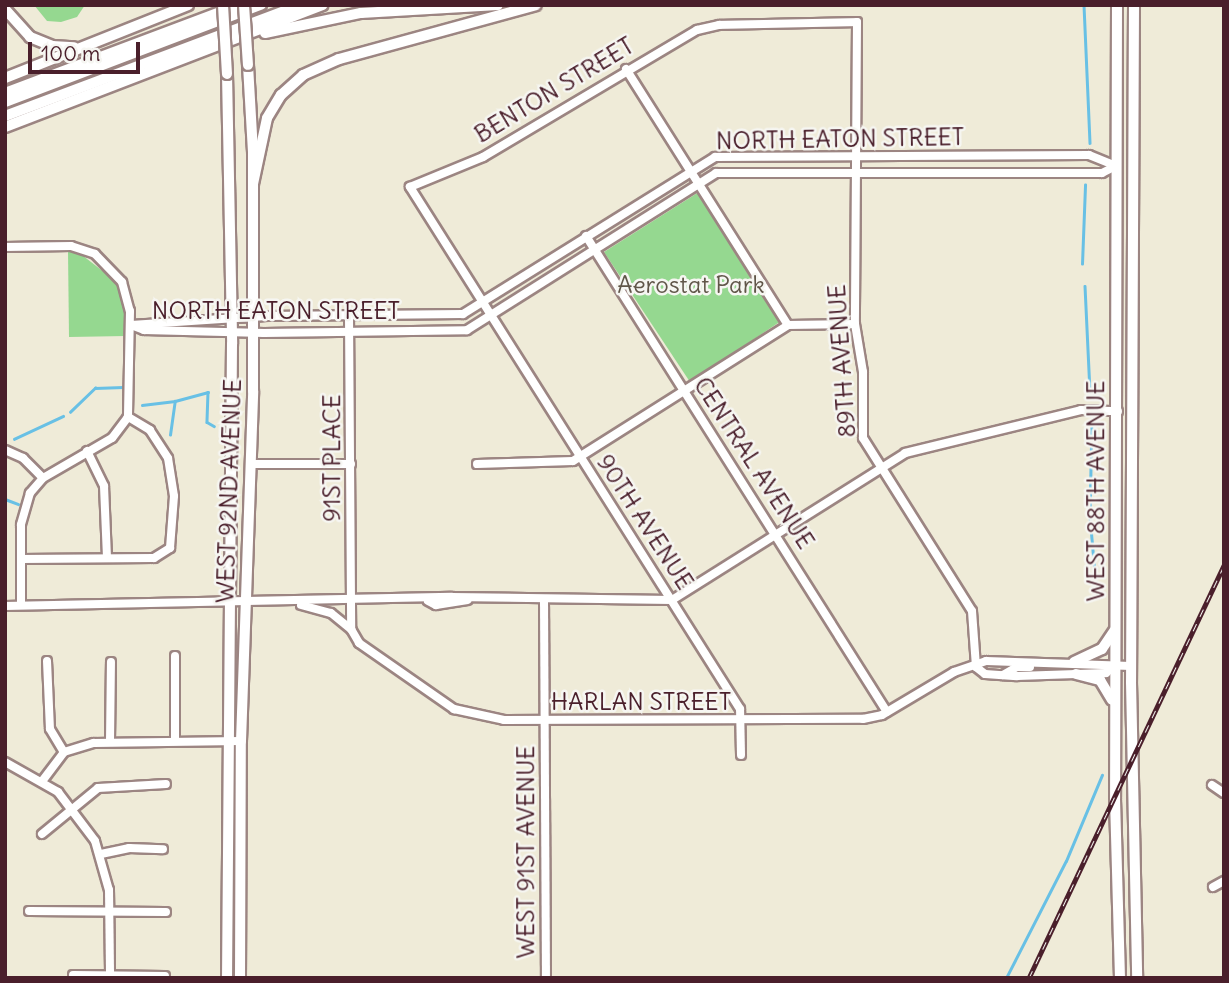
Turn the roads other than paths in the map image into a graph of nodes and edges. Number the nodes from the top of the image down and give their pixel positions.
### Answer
1 (188, 5) edge
2 (223, 5) edge
3 (239, 5) edge
4 (244, 5) edge
5 (261, 5) edge
6 (300, 5) edge
7 (322, 5) edge
8 (498, 5) edge
9 (536, 5) edge
10 (1117, 5) edge
11 (1134, 5) edge
12 (5, 9) edge
13 (857, 22) joint
14 (84, 45) junction
15 (192, 55) junction
16 (626, 69) junction
17 (5, 78) edge
18 (5, 93) edge
19 (5, 102) edge
20 (5, 116) edge
21 (5, 127) edge
22 (854, 158) junction
23 (1116, 166) junction
24 (691, 170) junction
25 (855, 174) junction
26 (253, 184) junction
27 (700, 184) junction
28 (586, 236) junction
29 (5, 247) edge
30 (595, 251) junction
31 (482, 305) junction
32 (349, 316) junction
33 (492, 318) junction
34 (253, 319) junction
35 (855, 324) junction
36 (131, 325) junction
37 (230, 325) junction
38 (788, 325) junction
39 (253, 331) junction
40 (348, 334) junction
41 (685, 391) junction
42 (1118, 411) junction
43 (128, 417) junction
44 (5, 450) edge
45 (87, 452) junction
46 (580, 457) junction
47 (251, 464) junction
48 (351, 464) junction
49 (477, 464) dead end
50 (880, 467) junction
51 (43, 478) junction
52 (776, 534) junction
53 (107, 558) junction
54 (21, 559) junction
55 (544, 600) junction
56 (672, 600) junction
57 (229, 601) junction
58 (246, 601) junction
59 (289, 601) junction
60 (351, 601) junction
61 (5, 606) edge
62 (21, 606) junction
63 (1116, 628) junction
64 (351, 629) junction
65 (175, 656) dead end
66 (47, 661) dead end
67 (110, 662) dead end
68 (1060, 662) junction
69 (1074, 662) junction
70 (1114, 666) junction
71 (1130, 666) junction
72 (976, 667) junction
73 (1076, 674) junction
74 (1003, 675) junction
75 (1114, 706) junction
76 (887, 712) junction
77 (544, 721) junction
78 (742, 721) junction
79 (110, 741) junction
80 (174, 741) junction
81 (228, 741) junction
82 (241, 741) junction
83 (64, 752) junction
84 (741, 755) dead end
85 (5, 762) edge
86 (43, 780) junction
87 (166, 785) dead end
88 (1212, 785) dead end
89 (1224, 793) edge
90 (72, 805) junction
91 (41, 834) dead end
92 (163, 849) dead end
93 (101, 854) junction
94 (1224, 881) edge
95 (1213, 887) dead end
96 (29, 911) dead end
97 (109, 912) junction
98 (166, 912) dead end
99 (73, 975) dead end
100 (110, 976) edge
101 (165, 976) edge
102 (227, 978) edge
103 (240, 978) edge
104 (546, 978) edge
105 (1120, 978) edge
106 (1136, 978) edge

1 - 14 highway
2 - 37 main road, WEST 92ND AVENUE, bridge
3 - 18 highway
4 - 26 main road, WEST 92ND AVENUE, bridge
5 - 19 highway
6 - 20 highway
7 - 15 highway
8 - 15 highway
9 - 26 highway
10 - 23 main road, WEST 88TH AVENUE
11 - 71 main road, WEST 88TH AVENUE
12 - 14 highway
13 - 16 street, BENTON STREET
13 - 22 street, 89TH AVENUE
14 - 17 highway
15 - 21 highway
16 - 24 street
16 - 31 street, BENTON STREET
22 - 23 street, NORTH EATON STREET
22 - 24 street, NORTH EATON STREET
22 - 25 street, 89TH AVENUE
23 - 25 street, NORTH EATON STREET
23 - 42 main road, WEST 88TH AVENUE
24 - 27 street
24 - 28 street, NORTH EATON STREET
25 - 27 street, NORTH EATON STREET
25 - 35 street, 89TH AVENUE
26 - 34 main road, WEST 92ND AVENUE
27 - 30 street, NORTH EATON STREET
27 - 38 street
28 - 30 street, CENTRAL AVENUE
28 - 31 street, NORTH EATON STREET
29 - 36 street
30 - 33 street, NORTH EATON STREET
30 - 41 street, CENTRAL AVENUE
31 - 32 street, NORTH EATON STREET
31 - 33 street, 90TH AVENUE
32 - 34 street, NORTH EATON STREET
32 - 40 street, 91ST PLACE
33 - 40 street, NORTH EATON STREET
33 - 46 street, 90TH AVENUE
34 - 37 street, NORTH EATON STREET
34 - 39 main road, WEST 92ND AVENUE
35 - 38 street
35 - 50 street, 89TH AVENUE
36 - 37 street, NORTH EATON STREET
36 - 43 street
37 - 39 street, NORTH EATON STREET
37 - 57 main road, WEST 92ND AVENUE
38 - 41 street
39 - 40 street, NORTH EATON STREET
39 - 47 main road, WEST 92ND AVENUE
40 - 48 street, 91ST PLACE
41 - 46 street
41 - 52 street, CENTRAL AVENUE
42 - 50 street
42 - 63 main road, WEST 88TH AVENUE
43 - 45 street
43 - 53 street
44 - 51 street
45 - 51 street
45 - 53 street
46 - 49 street
46 - 56 street, 90TH AVENUE
47 - 48 street
47 - 58 main road, WEST 92ND AVENUE
48 - 60 street, 91ST PLACE
50 - 52 street
50 - 72 street, 89TH AVENUE
51 - 54 street
52 - 56 street
52 - 76 street, CENTRAL AVENUE
53 - 54 street
54 - 62 street
55 - 56 street
55 - 60 street
55 - 77 street, WEST 91ST AVENUE
56 - 78 street, 90TH AVENUE
57 - 58 street
57 - 62 street
57 - 81 main road, WEST 92ND AVENUE
58 - 59 street
58 - 82 main road, WEST 92ND AVENUE
59 - 60 street
59 - 64 street, HARLAN STREET
60 - 64 street
61 - 62 street
63 - 69 main road
63 - 70 main road, WEST 88TH AVENUE
64 - 77 street, HARLAN STREET
65 - 80 street
66 - 83 street
67 - 79 street
68 - 69 street, HARLAN STREET
68 - 72 street, HARLAN STREET
68 - 74 street
69 - 70 street, HARLAN STREET
70 - 71 street, HARLAN STREET
70 - 73 street, HARLAN STREET
70 - 75 main road, WEST 88TH AVENUE
71 - 106 main road, WEST 88TH AVENUE
72 - 74 street, HARLAN STREET
72 - 76 street, HARLAN STREET
73 - 74 street, HARLAN STREET
73 - 75 main road
75 - 105 main road, WEST 88TH AVENUE
76 - 78 street, HARLAN STREET
77 - 78 street, HARLAN STREET
77 - 104 street, WEST 91ST AVENUE
78 - 84 street, 90TH AVENUE
79 - 80 street
79 - 83 street
80 - 81 street
81 - 82 street
81 - 102 main road, WEST 92ND AVENUE
82 - 103 main road, WEST 92ND AVENUE
83 - 86 street
85 - 86 street
86 - 90 street
87 - 90 street
88 - 89 street
90 - 91 street
90 - 93 street
92 - 93 street
93 - 97 street
94 - 95 street
96 - 97 street
97 - 98 street
97 - 100 street
99 - 100 street
100 - 101 street

